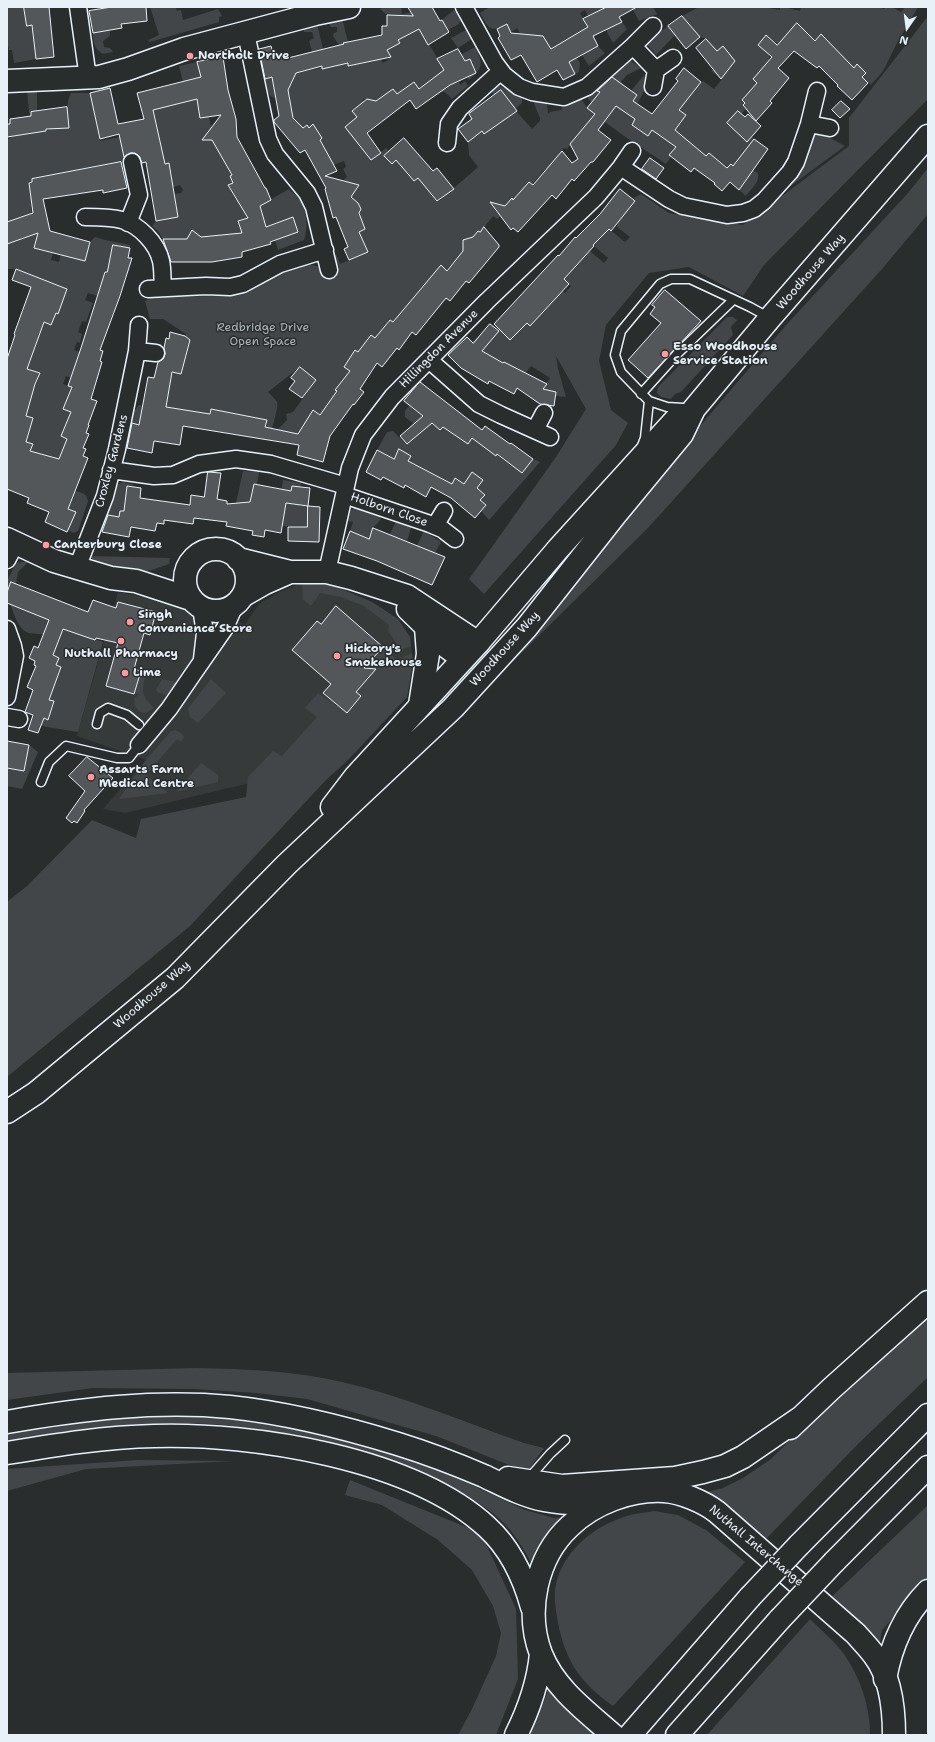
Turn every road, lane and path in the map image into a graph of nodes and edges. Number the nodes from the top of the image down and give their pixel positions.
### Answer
1 (78, 7) edge
2 (349, 7) edge
3 (464, 7) edge
4 (653, 26) dead end
5 (246, 33) junction
6 (633, 46) junction
7 (673, 58) dead end
8 (500, 70) junction
9 (656, 70) junction
10 (88, 78) junction
11 (7, 81) edge
12 (653, 87) dead end
13 (817, 91) dead end
14 (809, 124) junction
15 (830, 128) dead end
16 (928, 136) edge
17 (447, 143) dead end
18 (632, 151) dead end
19 (132, 162) dead end
20 (622, 167) junction
21 (85, 217) dead end
22 (128, 223) junction
23 (325, 250) junction
24 (329, 270) dead end
25 (733, 300) junction
26 (770, 318) junction
27 (139, 325) dead end
28 (137, 351) junction
29 (156, 353) dead end
30 (429, 360) junction
31 (642, 394) junction
32 (649, 401) junction
33 (694, 409) junction
34 (544, 413) dead end
35 (535, 430) junction
36 (550, 437) dead end
37 (665, 454) junction
38 (634, 465) junction
39 (111, 470) junction
40 (345, 490) junction
41 (444, 511) dead end
42 (435, 526) junction
43 (455, 539) dead end
44 (10, 548) edge
45 (238, 559) junction
46 (77, 568) junction
47 (186, 570) junction
48 (290, 572) junction
49 (327, 572) junction
50 (136, 581) junction
51 (374, 586) junction
52 (239, 600) junction
53 (196, 603) junction
54 (426, 627) junction
55 (7, 629) edge
56 (472, 654) junction
57 (202, 660) junction
58 (465, 694) junction
59 (7, 697) edge
60 (420, 705) junction
61 (97, 724) dead end
62 (142, 734) junction
63 (41, 782) dead end
64 (287, 864) junction
65 (7, 1112) edge
66 (928, 1302) edge
67 (928, 1415) edge
68 (800, 1418) junction
69 (7, 1422) edge
70 (565, 1440) dead end
71 (7, 1453) edge
72 (928, 1467) edge
73 (523, 1486) junction
74 (665, 1491) junction
75 (604, 1503) junction
76 (928, 1591) edge
77 (533, 1609) junction
78 (541, 1654) junction
79 (885, 1679) junction
80 (678, 1734) edge
81 (516, 1735) edge
82 (613, 1735) edge
83 (630, 1735) edge
84 (894, 1735) edge

1 - 10 street
2 - 5 main road
3 - 8 street
4 - 6 street
5 - 10 main road
5 - 23 street
6 - 8 street
6 - 9 street
7 - 9 street
8 - 17 street
9 - 12 street
10 - 11 main road
13 - 14 street
14 - 15 street
14 - 20 street
16 - 26 main road, Woodhouse Way
18 - 20 street, Hillingdon Avenue
19 - 22 street
20 - 30 street, Hillingdon Avenue
21 - 22 street
22 - 23 street
23 - 24 street
25 - 26 lane
25 - 31 lane
25 - 31 lane
26 - 33 main road, Woodhouse Way
27 - 28 street, Croxley Gardens
28 - 29 street
28 - 39 street, Croxley Gardens
30 - 35 street
30 - 40 street, Hillingdon Avenue
31 - 32 lane
32 - 33 lane
32 - 38 lane
33 - 37 main road, Woodhouse Way
33 - 38 main road, Woodhouse Way
34 - 35 street
35 - 36 street
37 - 56 main road
37 - 58 main road, Woodhouse Way
38 - 56 main road, Woodhouse Way
39 - 40 street, Holborn Close
39 - 46 street, Croxley Gardens
40 - 42 street, Holborn Close
40 - 49 street, Hillingdon Avenue
41 - 42 street, Holborn Close
42 - 43 street, Holborn Close
44 - 46 main road
45 - 47 main road
45 - 48 main road
45 - 52 main road
46 - 50 main road
47 - 50 main road
47 - 53 main road
48 - 49 main road
48 - 52 main road
49 - 51 main road
50 - 53 main road
51 - 54 main road
51 - 56 main road
52 - 53 main road
52 - 57 street
53 - 57 street
54 - 56 main road
54 - 60 main road
55 - 59 street
56 - 58 main road
56 - 60 main road, Woodhouse Way
57 - 62 street
58 - 64 main road, Woodhouse Way
60 - 64 main road, Woodhouse Way
61 - 62 lane
62 - 63 lane
64 - 65 main road, Woodhouse Way
66 - 68 main road
67 - 83 main road, bridge
68 - 73 main road
68 - 74 main road
69 - 73 main road
70 - 73 lane
71 - 77 main road
72 - 80 main road, bridge
73 - 75 main road
74 - 75 main road, Nuthall Interchange
74 - 79 main road, Nuthall Interchange
75 - 77 main road, Nuthall Interchange
76 - 79 main road
77 - 78 main road, Nuthall Interchange
78 - 81 main road
78 - 82 main road, Nuthall Interchange
79 - 84 main road, Nuthall Interchange

